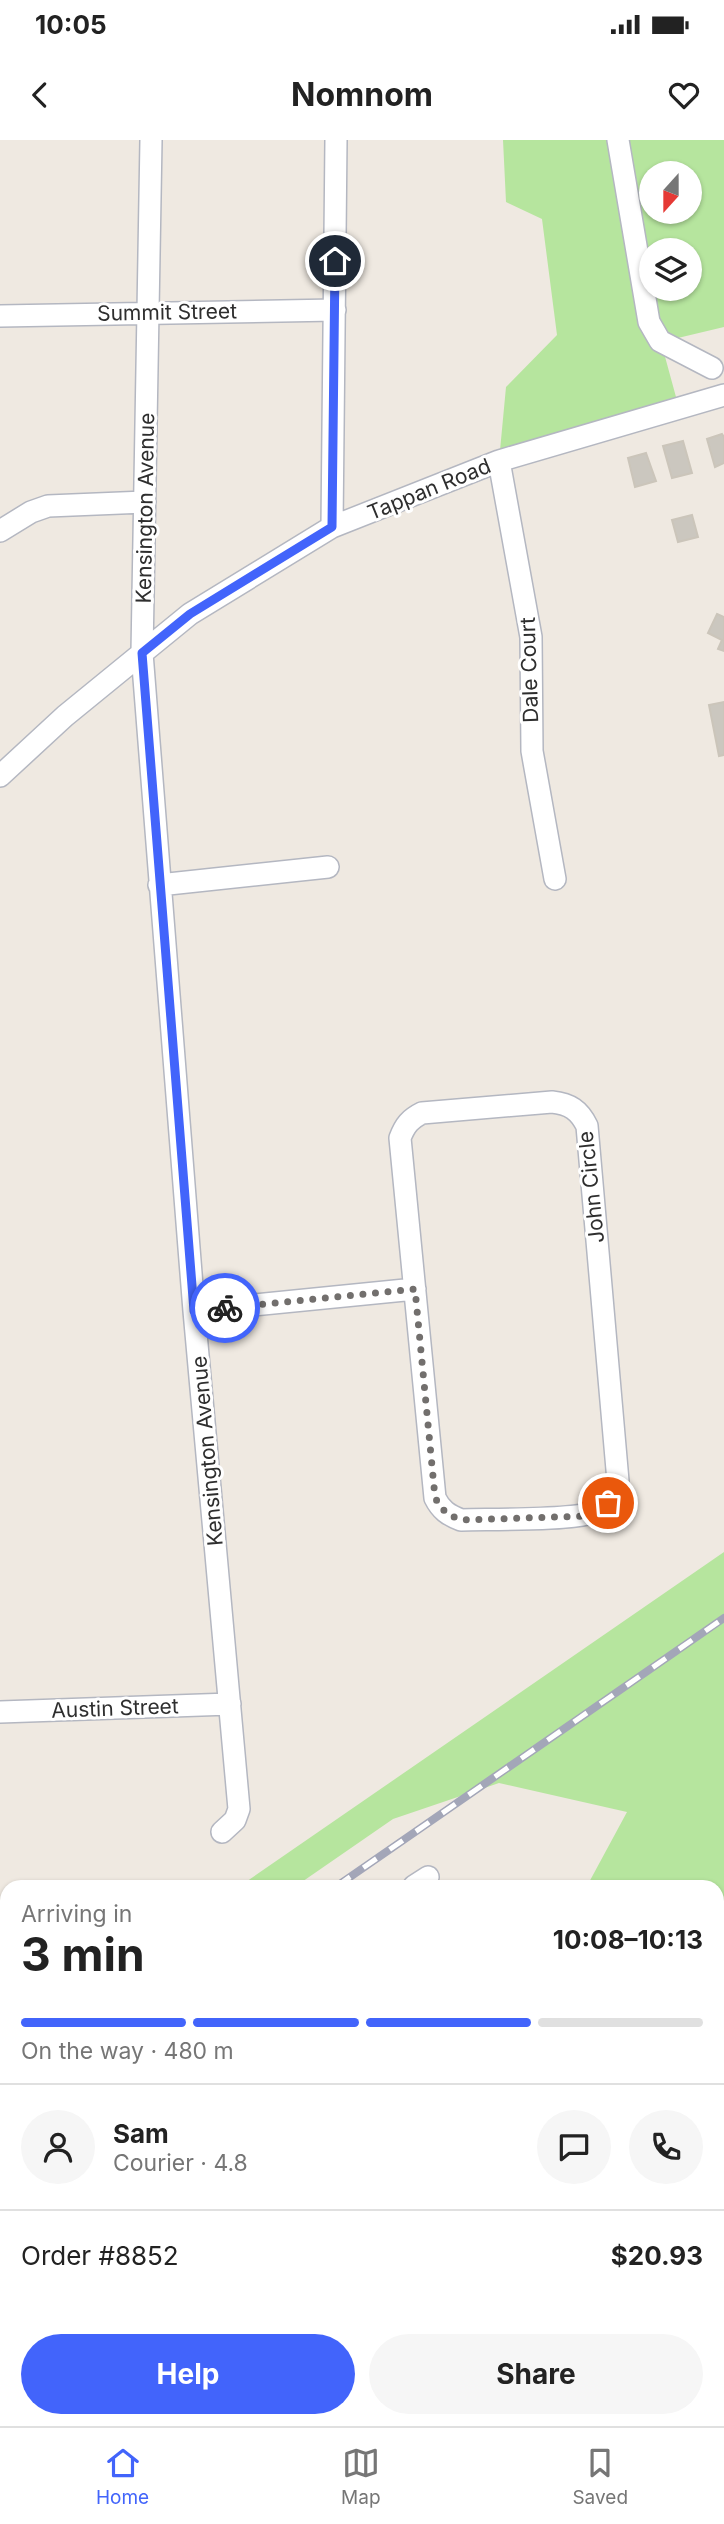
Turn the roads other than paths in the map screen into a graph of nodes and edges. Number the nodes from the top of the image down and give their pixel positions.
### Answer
1 (151, 140) edge
2 (337, 140) edge
3 (618, 140) edge
4 (335, 310) junction
5 (149, 312) junction
6 (0, 316) edge
7 (712, 368) dead end
8 (724, 395) edge
9 (499, 461) junction
10 (145, 502) junction
11 (332, 527) junction
12 (0, 531) edge
13 (142, 653) junction
14 (0, 776) edge
15 (328, 867) dead end
16 (555, 879) dead end
17 (159, 885) junction
18 (415, 1289) junction
19 (194, 1311) junction
20 (230, 1704) junction
21 (0, 1712) edge
22 (222, 1832) dead end

1 - 5 street, Kensington Avenue
2 - 4 street
3 - 7 street
4 - 5 street, Summit Street
4 - 11 street
5 - 6 street, Summit Street
5 - 10 street, Kensington Avenue
8 - 9 street, Tappan Road
9 - 11 street, Tappan Road
9 - 16 street, Dale Court
10 - 12 street
10 - 13 street, Kensington Avenue
11 - 13 street, Tappan Road
13 - 14 street, Tappan Road
13 - 17 street, Kensington Avenue
15 - 17 street
17 - 19 street, Kensington Avenue
18 - 18 street, John Circle
18 - 19 street
19 - 20 street, Kensington Avenue
20 - 21 street, Austin Street
20 - 22 street, Kensington Avenue

